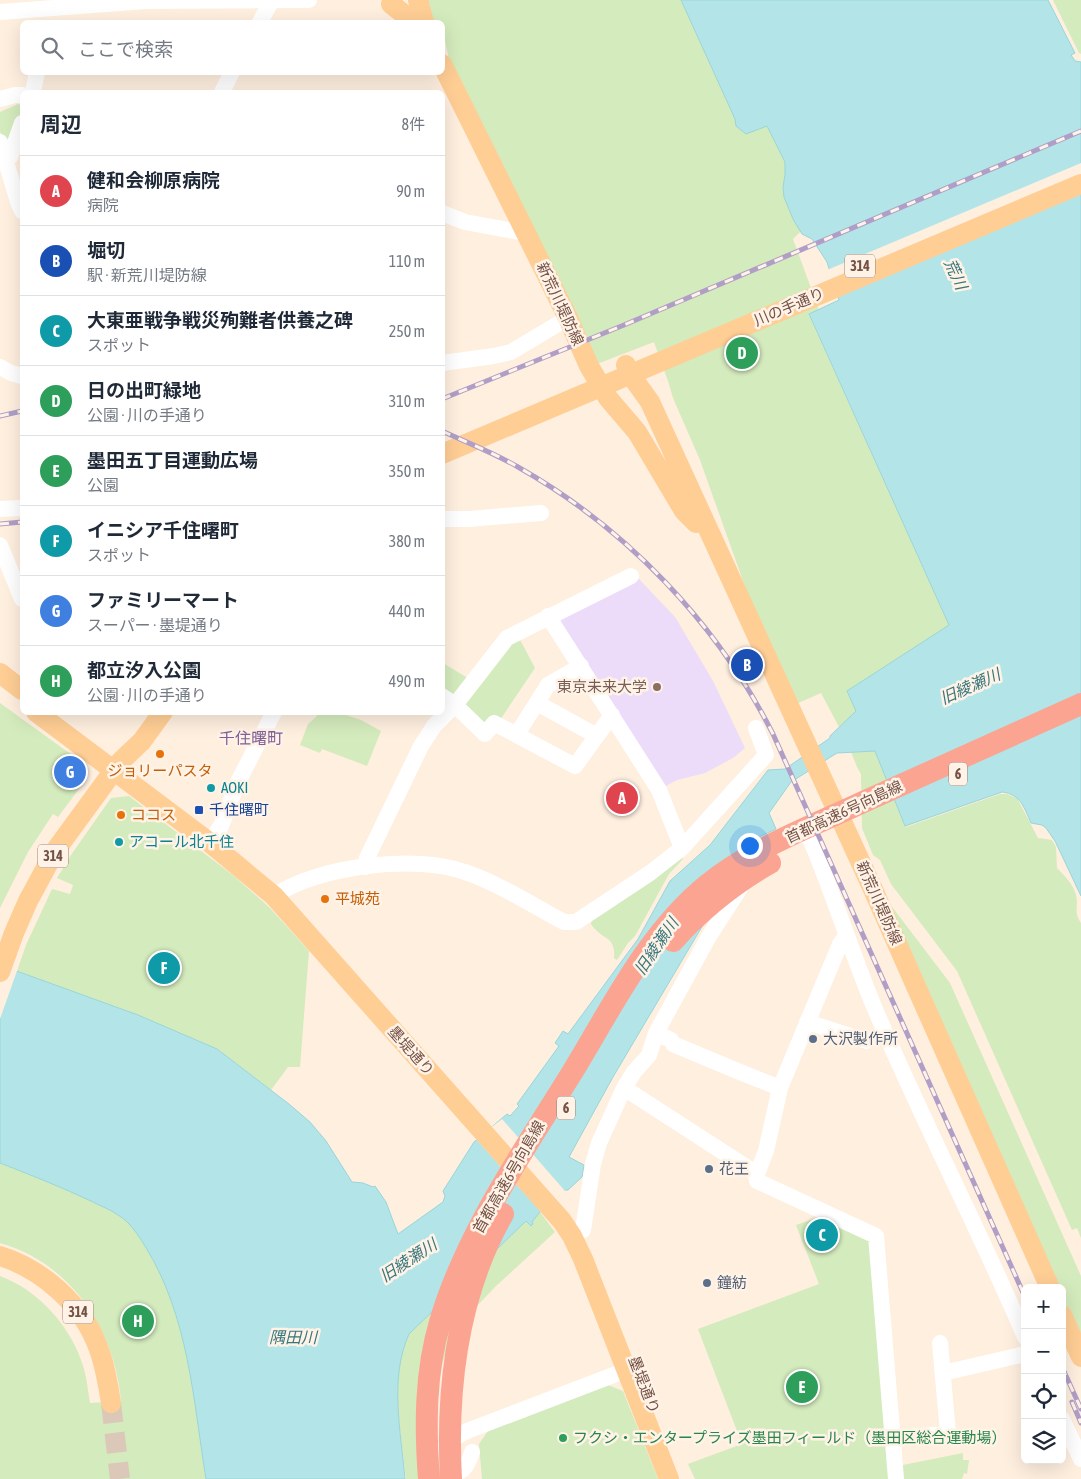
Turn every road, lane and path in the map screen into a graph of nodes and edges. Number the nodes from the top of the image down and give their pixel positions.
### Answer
1 (271, 0) edge
2 (309, 0) edge
3 (418, 0) edge
4 (388, 1) edge
5 (73, 3) edge
6 (0, 12) edge
7 (49, 16) edge
8 (261, 20) edge
9 (412, 20) edge
10 (423, 20) edge
11 (445, 70) edge
12 (36, 75) edge
13 (230, 75) edge
14 (33, 90) edge
15 (223, 90) edge
16 (20, 95) edge
17 (0, 99) edge
18 (20, 129) edge
19 (0, 142) edge
20 (6, 159) junction
21 (1081, 172) edge
22 (1081, 184) edge
23 (20, 206) edge
24 (445, 214) edge
25 (524, 229) junction
26 (568, 318) junction
27 (445, 363) edge
28 (0, 367) edge
29 (634, 367) junction
30 (20, 375) edge
31 (607, 378) junction
32 (445, 442) edge
33 (445, 453) edge
34 (20, 508) edge
35 (0, 509) edge
36 (541, 513) dead end
37 (445, 519) edge
38 (704, 521) junction
39 (0, 545) edge
40 (631, 576) dead end
41 (20, 594) edge
42 (548, 616) junction
43 (581, 666) junction
44 (0, 673) edge
45 (0, 686) edge
46 (20, 695) edge
47 (20, 696) edge
48 (449, 701) edge
49 (537, 703) junction
50 (1081, 704) edge
51 (40, 715) edge
52 (57, 715) edge
53 (147, 715) edge
54 (160, 715) edge
55 (272, 715) edge
56 (441, 715) edge
57 (612, 715) junction
58 (1081, 718) edge
59 (756, 728) dead end
60 (517, 734) junction
61 (597, 736) junction
62 (117, 766) junction
63 (216, 833) junction
64 (682, 848) junction
65 (365, 867) junction
66 (279, 892) junction
67 (846, 936) junction
68 (0, 972) edge
69 (807, 1022) junction
70 (656, 1033) junction
71 (866, 1041) dead end
72 (624, 1088) junction
73 (780, 1088) junction
74 (756, 1174) junction
75 (522, 1179) junction
76 (553, 1202) junction
77 (483, 1221) junction
78 (583, 1230) junction
79 (0, 1256) edge
80 (0, 1266) edge
81 (1048, 1284) edge
82 (1066, 1324) edge
83 (1021, 1329) edge
84 (940, 1343) dead end
85 (1021, 1355) edge
86 (1081, 1356) edge
87 (632, 1368) junction
88 (943, 1373) junction
89 (482, 1426) junction
90 (1066, 1427) edge
91 (894, 1438) junction
92 (472, 1452) junction
93 (1081, 1459) edge
94 (429, 1479) edge
95 (440, 1479) edge
96 (451, 1479) edge
97 (464, 1479) edge
98 (474, 1479) edge
99 (670, 1479) edge
100 (682, 1479) edge
101 (896, 1479) edge

1 - 2 street
1 - 5 street
1 - 8 street
3 - 10 main road
4 - 9 main road
5 - 7 street
6 - 7 street
11 - 25 main road, 新荒川堤防線
12 - 14 street
13 - 15 street
16 - 17 street
18 - 20 street
19 - 20 street
20 - 23 street
21 - 29 main road, 川の手通り / 314
22 - 29 main road, 川の手通り / 314
24 - 25 street
25 - 26 main road, 新荒川堤防線
26 - 27 street
26 - 38 main road, 新荒川堤防線
28 - 30 street
29 - 31 main road, 川の手通り / 314
29 - 38 main road, 新荒川堤防線
31 - 32 main road, 川の手通り / 314
31 - 33 main road, 川の手通り / 314
34 - 35 street
36 - 37 street
38 - 81 main road, 新荒川堤防線
39 - 41 street
40 - 42 street
42 - 43 street
42 - 48 street
43 - 49 street
43 - 57 street
44 - 46 main road
45 - 47 main road
48 - 60 street
49 - 60 street
49 - 61 street
50 - 77 highway, 首都高速6号向島線 / 6
51 - 62 main road, 墨堤通り
52 - 62 main road, 墨堤通り
53 - 62 main road, 314
54 - 62 main road, 314
55 - 63 street
56 - 65 street
57 - 61 street
57 - 64 street
58 - 75 highway, 首都高速6号向島線 / 6
59 - 64 street
60 - 61 street
62 - 63 main road, 墨堤通り
62 - 66 main road, 墨堤通り
62 - 68 main road, 314
63 - 66 main road, 墨堤通り
64 - 65 street
65 - 66 street
66 - 76 main road, 墨堤通り
67 - 69 street
67 - 70 street
67 - 83 street
69 - 71 street
69 - 73 street
70 - 72 street
70 - 73 street
72 - 74 street
72 - 78 street
73 - 74 street
74 - 91 street
75 - 96 highway, 首都高速6号向島線 / 6
75 - 97 highway
76 - 78 main road, 墨堤通り
76 - 87 main road, 墨堤通り
77 - 94 highway, 首都高速6号向島線 / 6
77 - 95 highway
78 - 87 main road, 墨堤通り
79 - 80 main road, 314
82 - 86 main road
84 - 88 street
85 - 88 street
87 - 89 street
87 - 99 main road, 墨堤通り
87 - 100 main road, 墨堤通り
88 - 91 street
89 - 92 street
89 - 92 street
90 - 93 street
91 - 101 street
92 - 98 street

